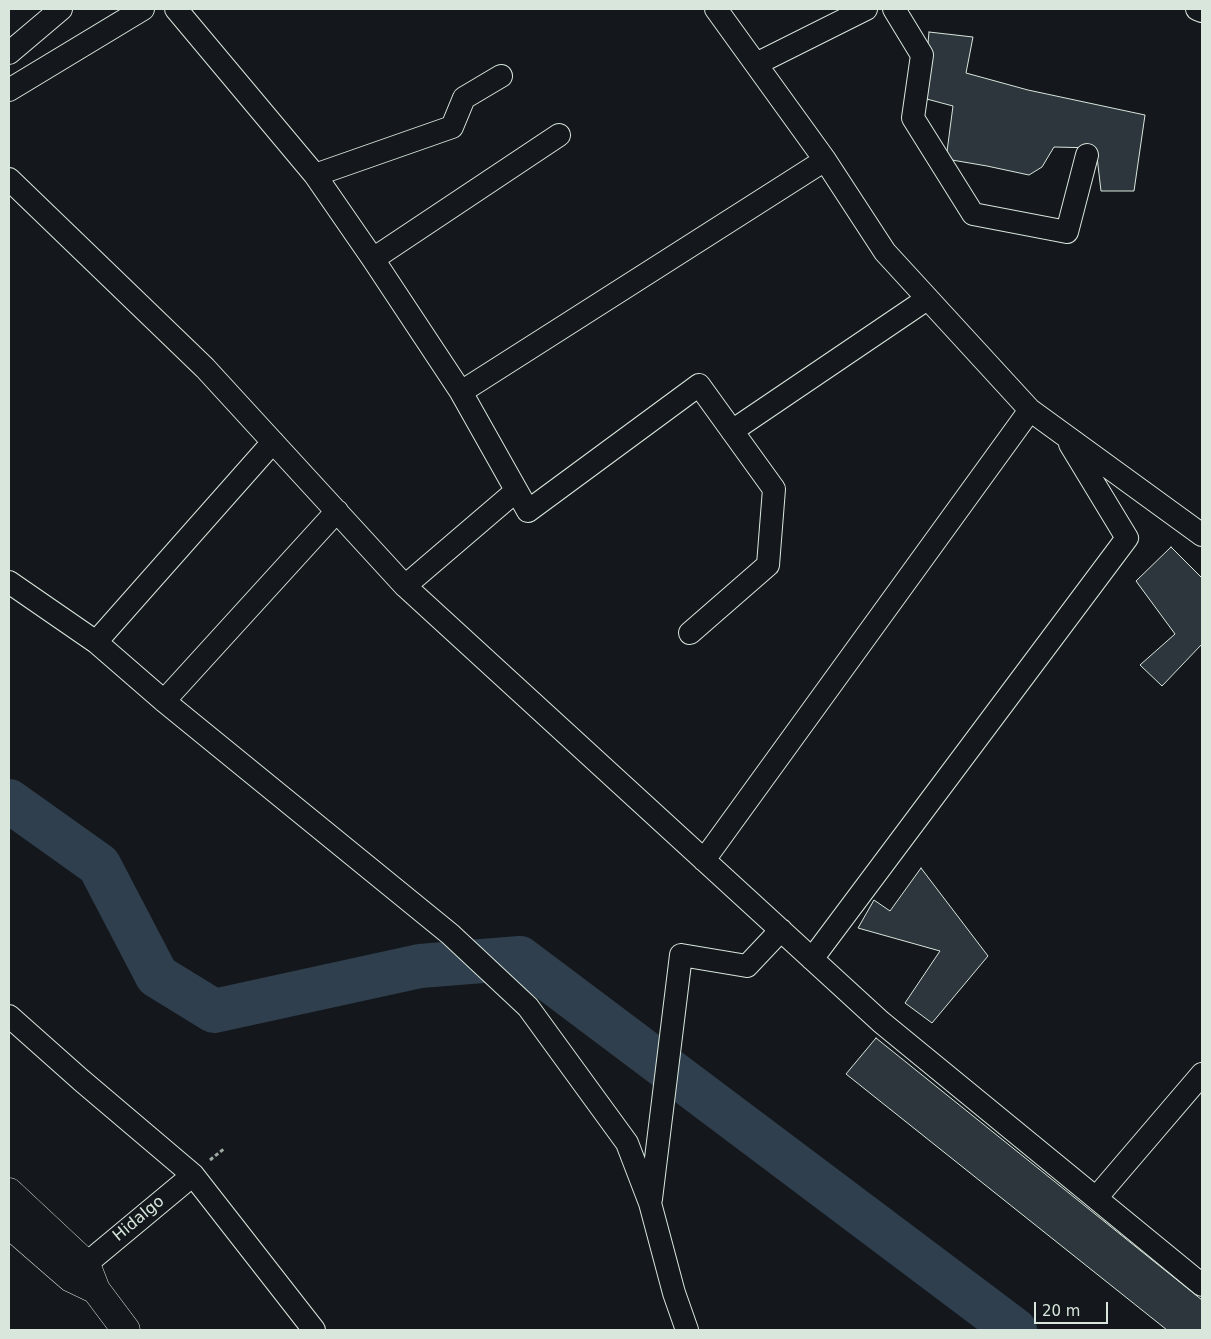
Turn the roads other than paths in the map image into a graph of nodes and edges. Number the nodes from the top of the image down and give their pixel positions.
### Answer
1 (61, 9) edge
2 (143, 9) edge
3 (176, 9) edge
4 (716, 9) edge
5 (866, 9) edge
6 (894, 9) edge
7 (1197, 9) edge
8 (1202, 11) edge
9 (9, 53) edge
10 (756, 64) junction
11 (502, 76) dead end
12 (9, 90) edge
13 (558, 135) dead end
14 (1087, 156) dead end
15 (826, 160) junction
16 (314, 175) junction
17 (9, 179) edge
18 (373, 259) junction
19 (927, 298) junction
20 (461, 392) junction
21 (1030, 410) junction
22 (732, 431) junction
23 (1066, 436) junction
24 (273, 442) junction
25 (516, 491) junction
26 (337, 511) junction
27 (1202, 535) edge
28 (9, 582) edge
29 (405, 586) junction
30 (690, 633) dead end
31 (96, 642) junction
32 (164, 701) junction
33 (704, 860) junction
34 (781, 930) junction
35 (812, 959) junction
36 (9, 1016) edge
37 (1202, 1074) edge
38 (193, 1175) junction
39 (1096, 1198) junction
40 (650, 1203) junction
41 (12, 1208) edge
42 (78, 1271) junction
43 (1202, 1284) edge
44 (126, 1330) edge
45 (314, 1330) edge
46 (687, 1330) edge

1 - 9 street
2 - 12 street
3 - 16 street
4 - 10 street
5 - 10 street
6 - 14 street
7 - 8 street
10 - 15 street
11 - 16 street
13 - 18 street
15 - 19 street
15 - 20 street
16 - 18 street
17 - 24 street
18 - 20 street
19 - 21 street
19 - 22 street
20 - 25 street
21 - 23 street
21 - 33 street
22 - 25 street
22 - 30 street
23 - 27 street
23 - 35 street
24 - 26 street
24 - 31 street
25 - 29 street
26 - 29 street
26 - 32 street
28 - 31 street
29 - 33 street
31 - 32 street
32 - 40 street
33 - 34 street
34 - 35 street
34 - 40 street
35 - 39 street
36 - 38 street
37 - 39 street
38 - 42 street, Hidalgo
38 - 45 street
39 - 43 street
40 - 46 street
41 - 42 main road
42 - 44 main road

